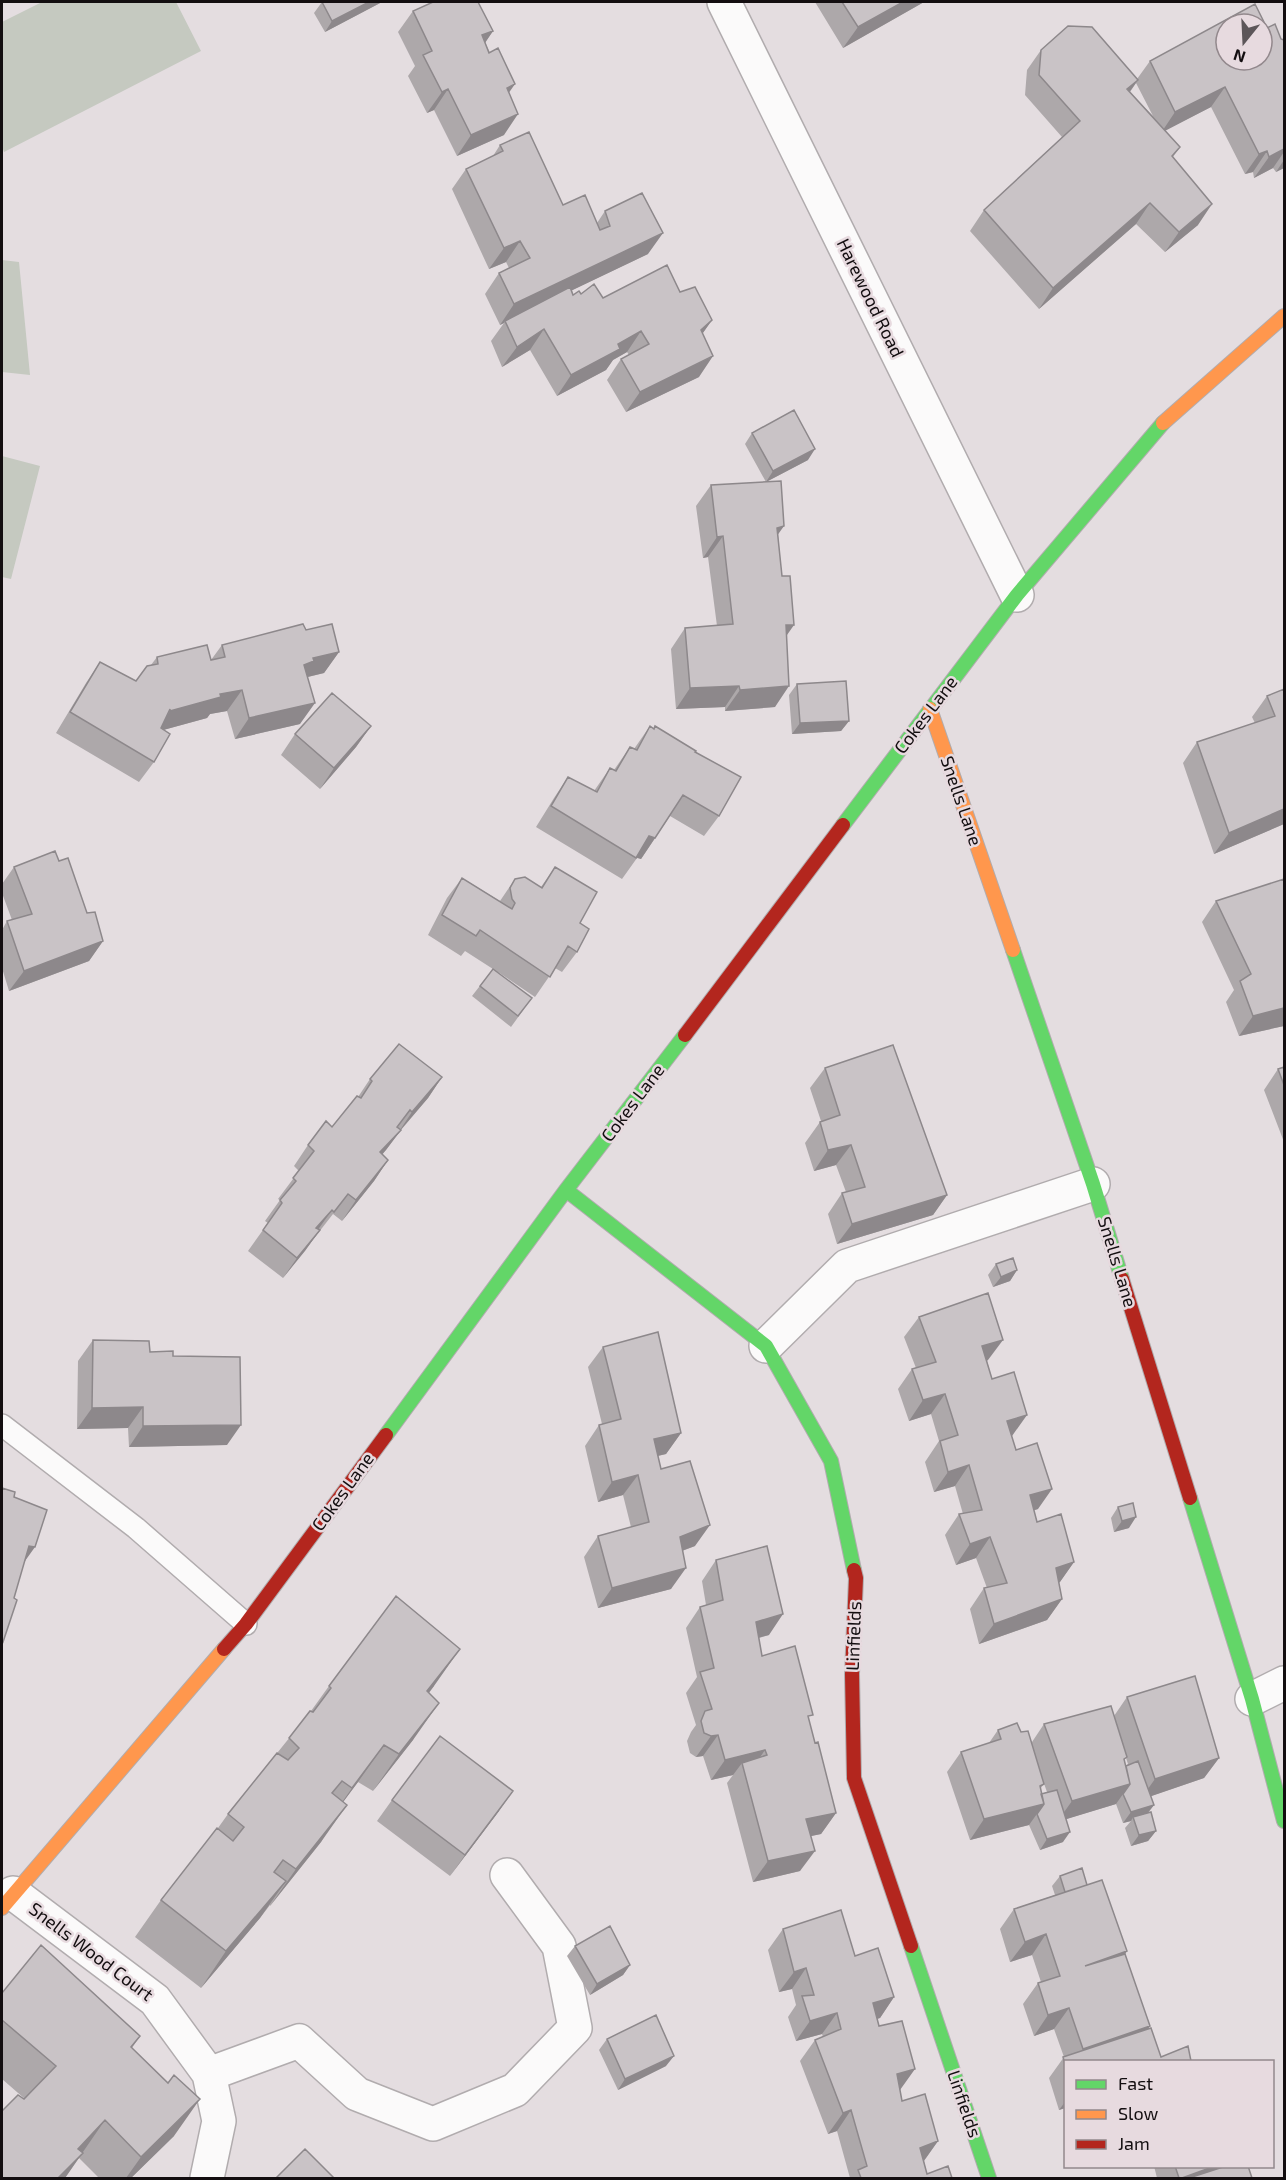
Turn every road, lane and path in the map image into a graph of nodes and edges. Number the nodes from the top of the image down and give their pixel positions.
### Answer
1 (724, 2) edge
2 (1284, 316) edge
3 (1017, 595) junction
4 (930, 709) junction
5 (1093, 1184) junction
6 (566, 1190) junction
7 (766, 1346) junction
8 (2, 1425) edge
9 (246, 1624) junction
10 (1284, 1683) edge
11 (1252, 1699) junction
12 (1284, 1821) edge
13 (507, 1875) dead end
14 (7, 1900) edge
15 (209, 2074) junction
16 (207, 2178) edge
17 (989, 2178) edge

1 - 3 street, Harewood Road
2 - 3 street, Cokes Lane
3 - 4 street, Cokes Lane
4 - 5 street, Snells Lane
4 - 6 street, Cokes Lane
5 - 7 street
5 - 11 street, Snells Lane
6 - 7 street, Linfields
6 - 9 street, Cokes Lane
7 - 17 street, Linfields
8 - 9 lane
9 - 14 street, Cokes Lane
10 - 11 street
11 - 12 street, Snells Lane
13 - 15 street
14 - 15 street, Snells Wood Court
15 - 16 street, Snells Wood Court

